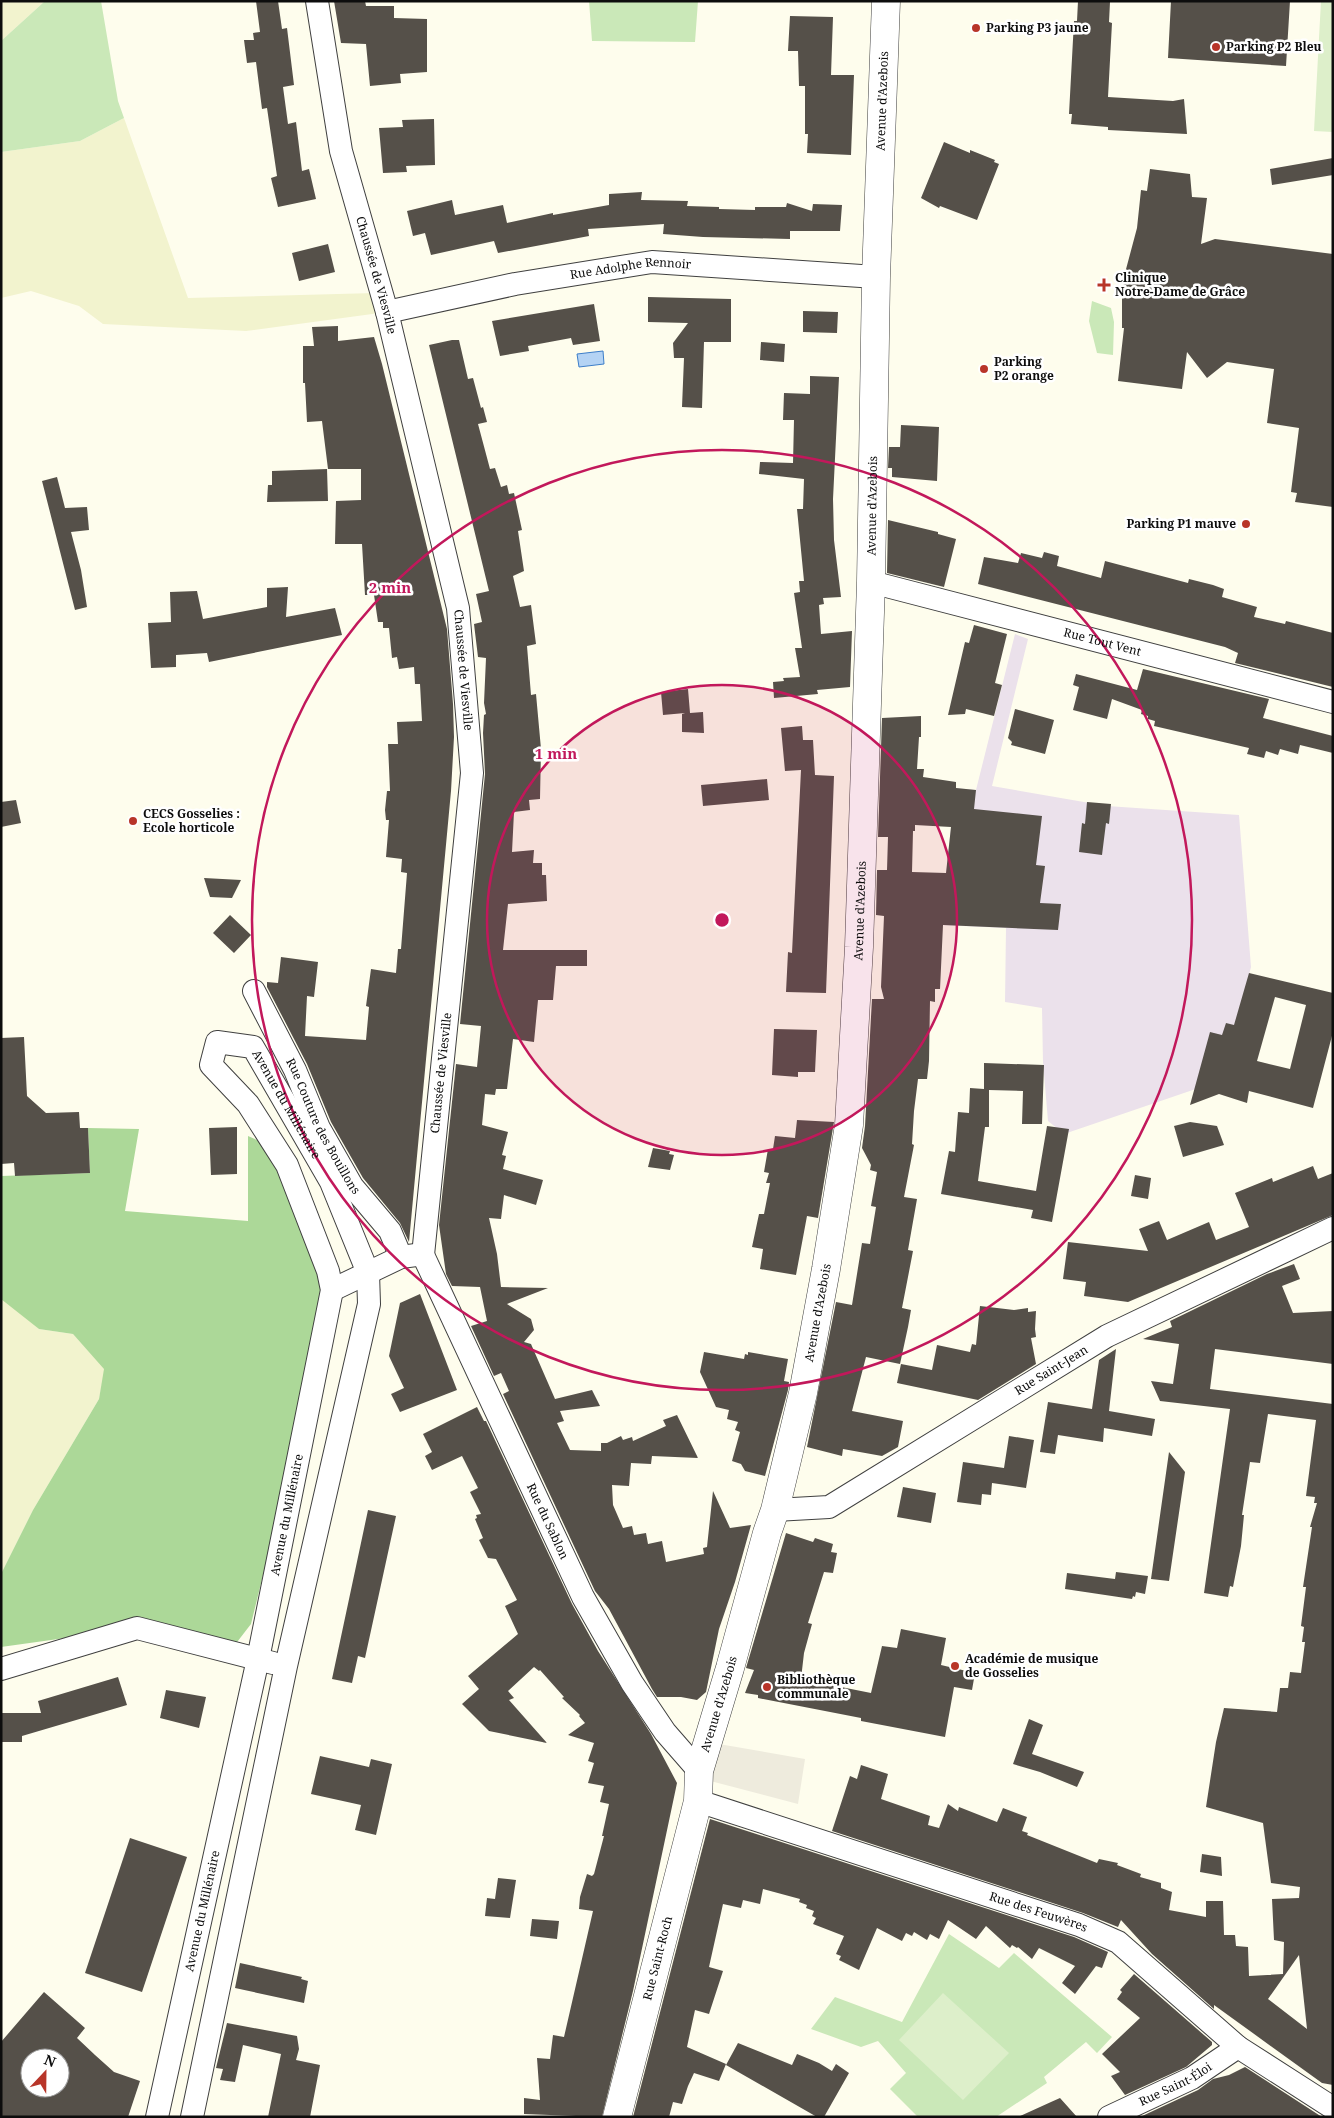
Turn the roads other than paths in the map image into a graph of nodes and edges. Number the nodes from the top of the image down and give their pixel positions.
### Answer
1 (317, 1) edge
2 (886, 1) edge
3 (876, 277) junction
4 (387, 312) junction
5 (871, 582) junction
6 (1333, 702) edge
7 (254, 991) dead end
8 (1333, 1228) edge
9 (423, 1255) junction
10 (401, 1257) junction
11 (368, 1273) junction
12 (332, 1290) junction
13 (776, 1510) junction
14 (258, 1659) junction
15 (286, 1666) junction
16 (1, 1669) edge
17 (699, 1771) junction
18 (698, 1801) junction
19 (174, 2042) junction
20 (1238, 2047) junction
21 (206, 2048) junction
22 (1333, 2108) edge
23 (157, 2117) edge
24 (192, 2117) edge
25 (617, 2117) edge
26 (1109, 2117) edge

1 - 4 street, Chaussée de Viesville
2 - 3 street, Avenue d'Azebois
3 - 4 street, Rue Adolphe Rennoir
3 - 5 street, Avenue d'Azebois
4 - 9 street, Chaussée de Viesville
5 - 6 street, Rue Tout Vent
5 - 13 street, Avenue d'Azebois
7 - 10 street, Rue Couture des Bouillons
8 - 13 street, Rue Saint-Jean
9 - 10 street
9 - 17 street, Rue du Sablon
10 - 11 street
11 - 12 street
11 - 12 street, Avenue du Millénaire
11 - 15 street, Avenue du Millénaire
12 - 14 street, Avenue du Millénaire
13 - 17 street, Avenue d'Azebois
14 - 15 street
14 - 16 street
14 - 19 street, Avenue du Millénaire
15 - 21 street, Avenue du Millénaire
17 - 18 street, Avenue d'Azebois
18 - 20 street, Rue des Feuwères
18 - 25 street, Rue Saint-Roch
19 - 21 street
19 - 23 street, Avenue du Millénaire
20 - 22 street, Rue des Feuwères
20 - 26 street, Rue Saint-Éloi
21 - 24 street, Avenue du Millénaire

